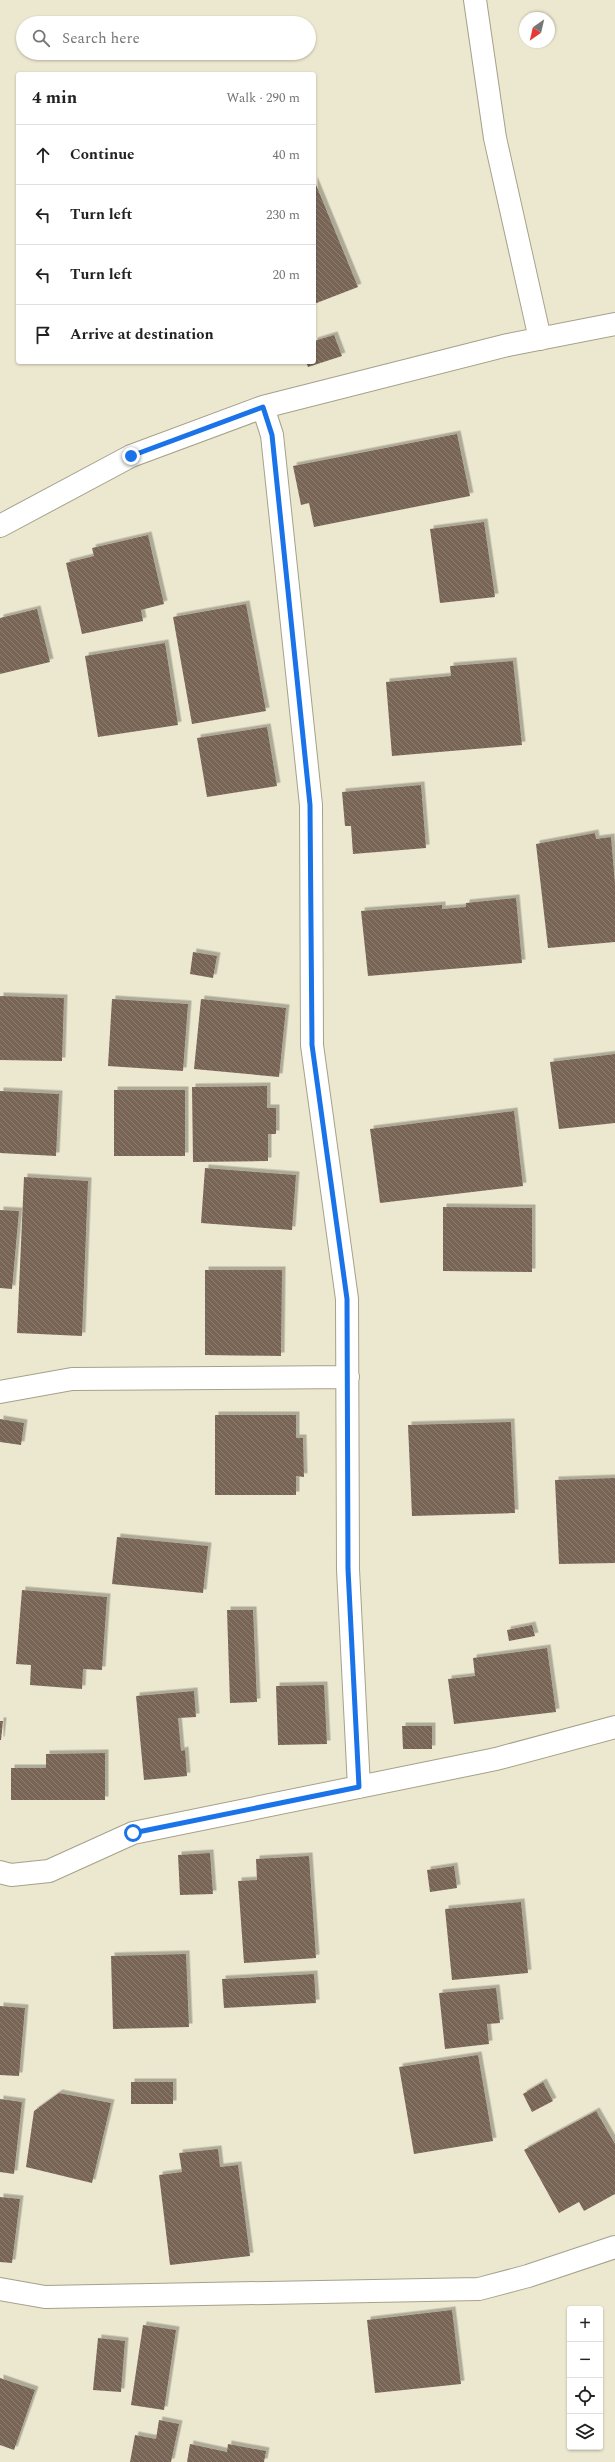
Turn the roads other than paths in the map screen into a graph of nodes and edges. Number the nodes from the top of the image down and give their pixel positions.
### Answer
1 (475, 0) edge
2 (615, 324) edge
3 (540, 339) junction
4 (263, 407) junction
5 (0, 526) edge
6 (348, 1377) junction
7 (0, 1392) edge
8 (615, 1727) edge
9 (359, 1787) junction
10 (0, 1872) edge
11 (615, 2247) edge
12 (0, 2289) edge

1 - 3 street
2 - 3 street
3 - 4 street
4 - 5 street
4 - 6 street
6 - 7 street
6 - 9 street
8 - 9 street
9 - 10 street
11 - 12 street

